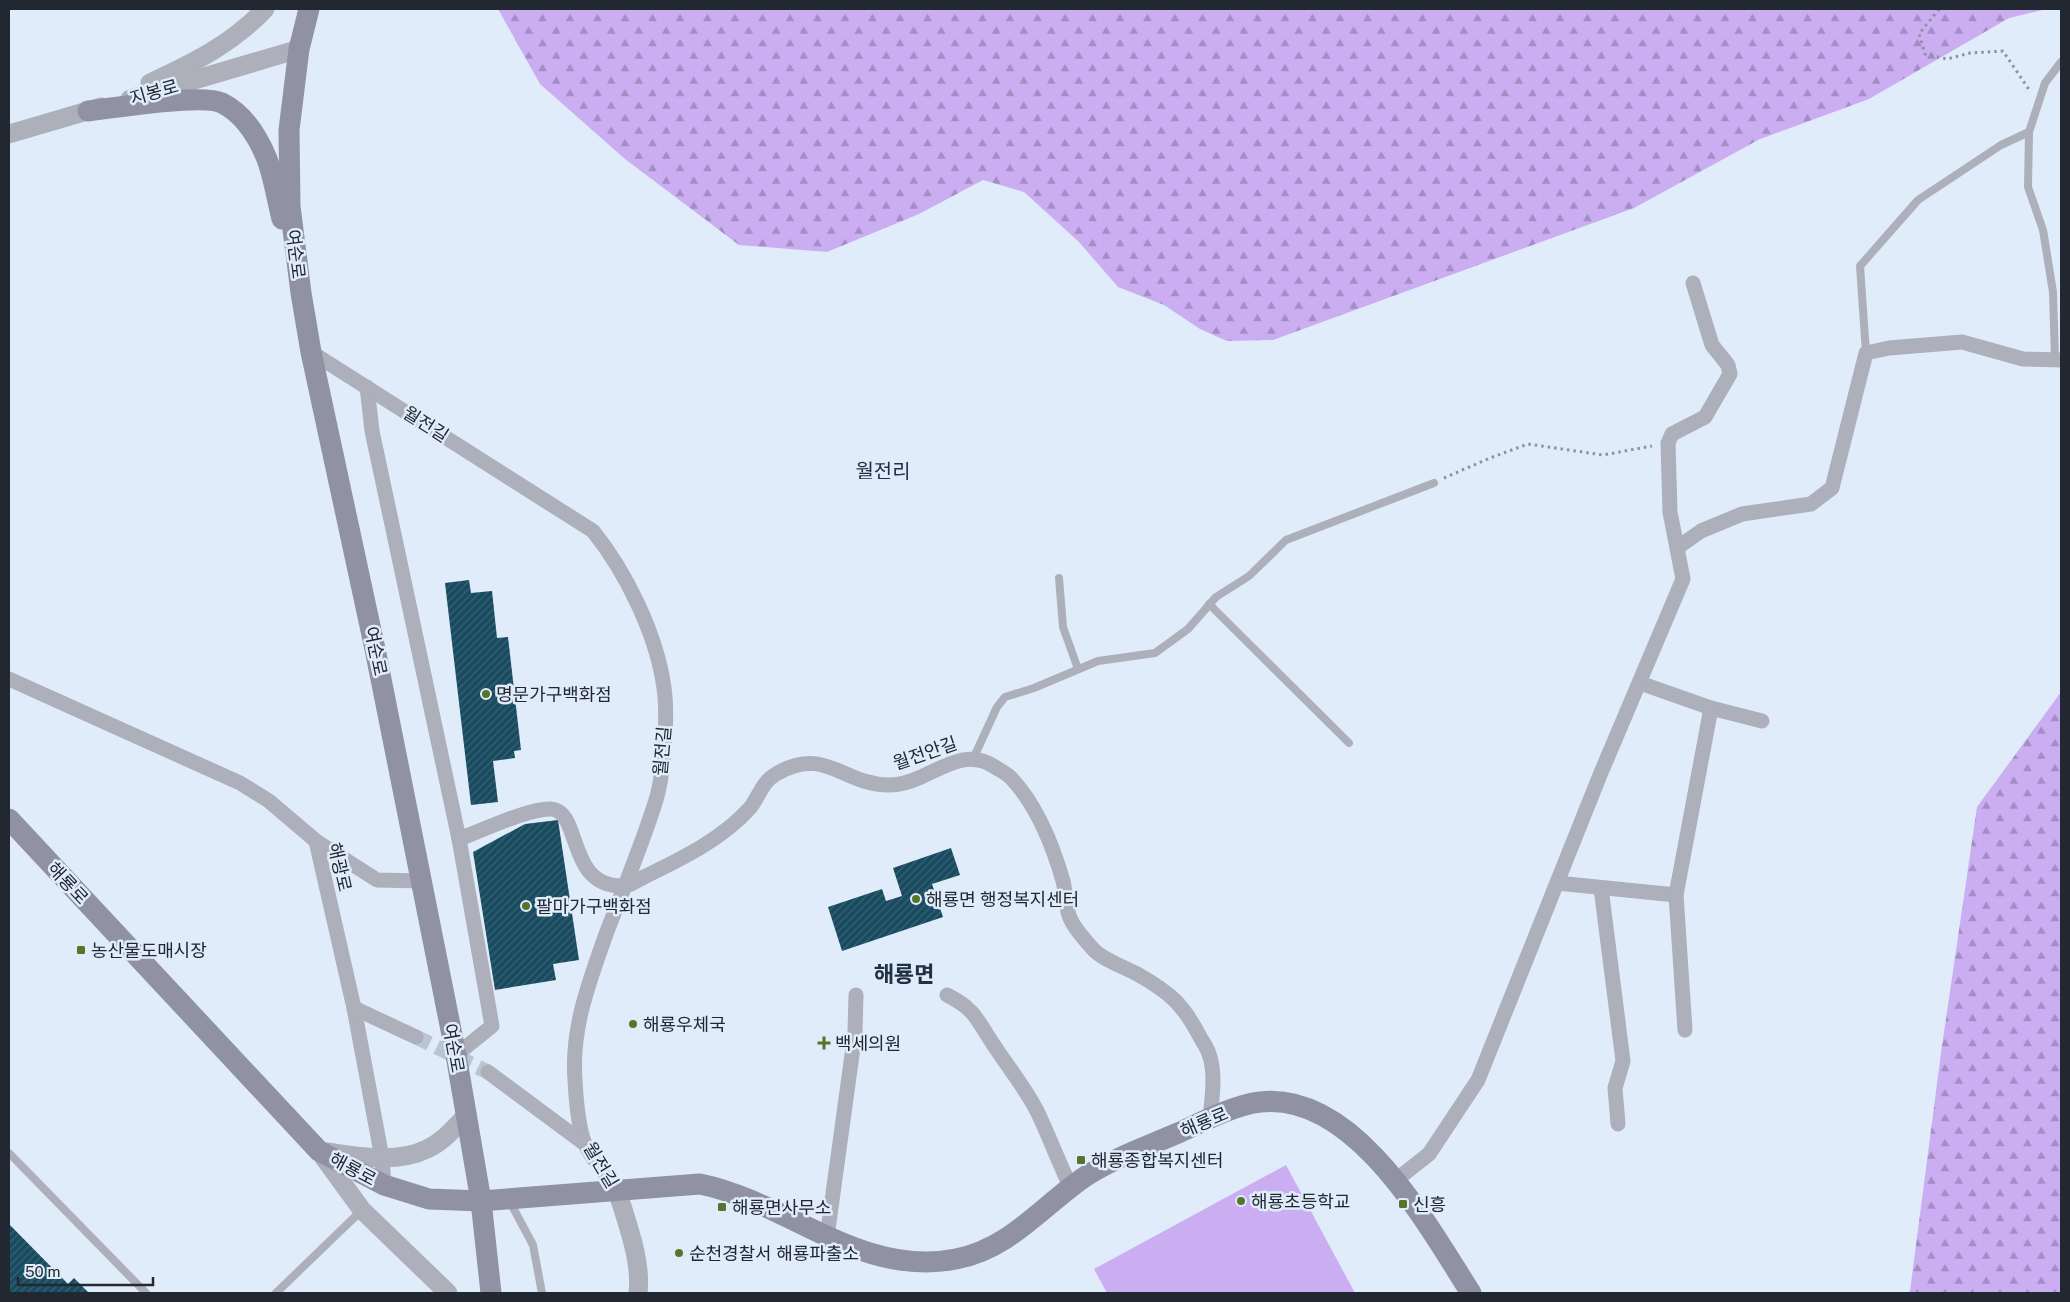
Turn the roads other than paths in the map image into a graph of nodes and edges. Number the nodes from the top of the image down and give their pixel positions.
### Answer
1 (265, 9) edge
2 (309, 9) edge
3 (299, 49) junction
4 (2061, 62) edge
5 (88, 111) junction
6 (2029, 132) junction
7 (9, 134) edge
8 (1693, 283) dead end
9 (301, 293) junction
10 (311, 352) junction
11 (1866, 354) junction
12 (2058, 360) edge
13 (367, 387) junction
14 (1434, 483) road end
15 (1677, 548) junction
16 (1059, 578) dead end
17 (1209, 604) junction
18 (1078, 670) junction
19 (9, 679) edge
20 (1640, 683) junction
21 (1712, 708) junction
22 (1762, 720) dead end
23 (1348, 744) dead end
24 (974, 757) junction
25 (9, 820) edge
26 (458, 839) junction
27 (316, 841) junction
28 (422, 881) junction
29 (1557, 883) junction
30 (624, 887) junction
31 (1601, 888) junction
32 (1676, 894) junction
33 (856, 995) dead end
34 (947, 995) dead end
35 (354, 1008) junction
36 (1685, 1030) dead end
37 (416, 1037) tunnel mouth
38 (456, 1055) junction
39 (488, 1072) tunnel mouth
40 (466, 1116) junction
41 (1210, 1118) junction
42 (1618, 1124) dead end
43 (585, 1144) junction
44 (319, 1150) junction
45 (9, 1153) edge
46 (382, 1158) junction
47 (1396, 1180) junction
48 (384, 1185) junction
49 (1071, 1188) junction
50 (617, 1190) junction
51 (509, 1200) junction
52 (481, 1201) junction
53 (362, 1210) junction
54 (827, 1237) junction
55 (146, 1293) edge
56 (276, 1293) edge
57 (448, 1293) edge
58 (491, 1293) edge
59 (542, 1293) edge
60 (638, 1293) edge
61 (1471, 1293) edge

1 - 5 street
2 - 3 main road, 여순로
3 - 5 street, 지봉로
3 - 9 main road, 여순로
4 - 6 lane
5 - 7 street, 지봉로
5 - 9 main road
6 - 11 lane
6 - 12 lane
8 - 15 street
9 - 10 main road, 여순로
10 - 13 street, 월전길
10 - 28 main road, 여순로
11 - 12 street
11 - 15 street
13 - 26 street
13 - 30 street, 월전길
14 - 17 lane
15 - 20 street
16 - 18 lane
17 - 18 lane
17 - 23 lane
18 - 24 lane
19 - 27 street, 해광로
20 - 21 street
20 - 29 street
21 - 22 street
21 - 32 street
24 - 30 street, 월전안길
24 - 41 street, 월전안길
25 - 44 main road, 해룡로
26 - 30 street
26 - 38 street
27 - 28 street
27 - 35 street, 해광로
28 - 38 main road, 여순로
29 - 31 street
29 - 47 street
30 - 43 street, 월전길
31 - 32 street
31 - 42 street
32 - 36 street
33 - 54 street
34 - 49 street
35 - 37 street
35 - 46 street, 해광로
38 - 40 main road, 여순로
39 - 43 street
40 - 46 street
40 - 52 main road, 여순로
41 - 47 main road, 해룡로
41 - 49 main road, 해룡로
43 - 50 street, 월전길
44 - 46 street
44 - 48 main road, 해룡로
44 - 53 street
45 - 55 lane
46 - 48 street, 해광로
47 - 61 main road, 해룡로
48 - 52 main road, 해룡로
49 - 54 main road, 해룡로
50 - 51 main road, 해룡로
50 - 54 main road, 해룡로
50 - 60 street, 월전길
51 - 52 main road, 해룡로
51 - 59 lane
52 - 58 main road, 여순로
53 - 56 lane
53 - 57 street

